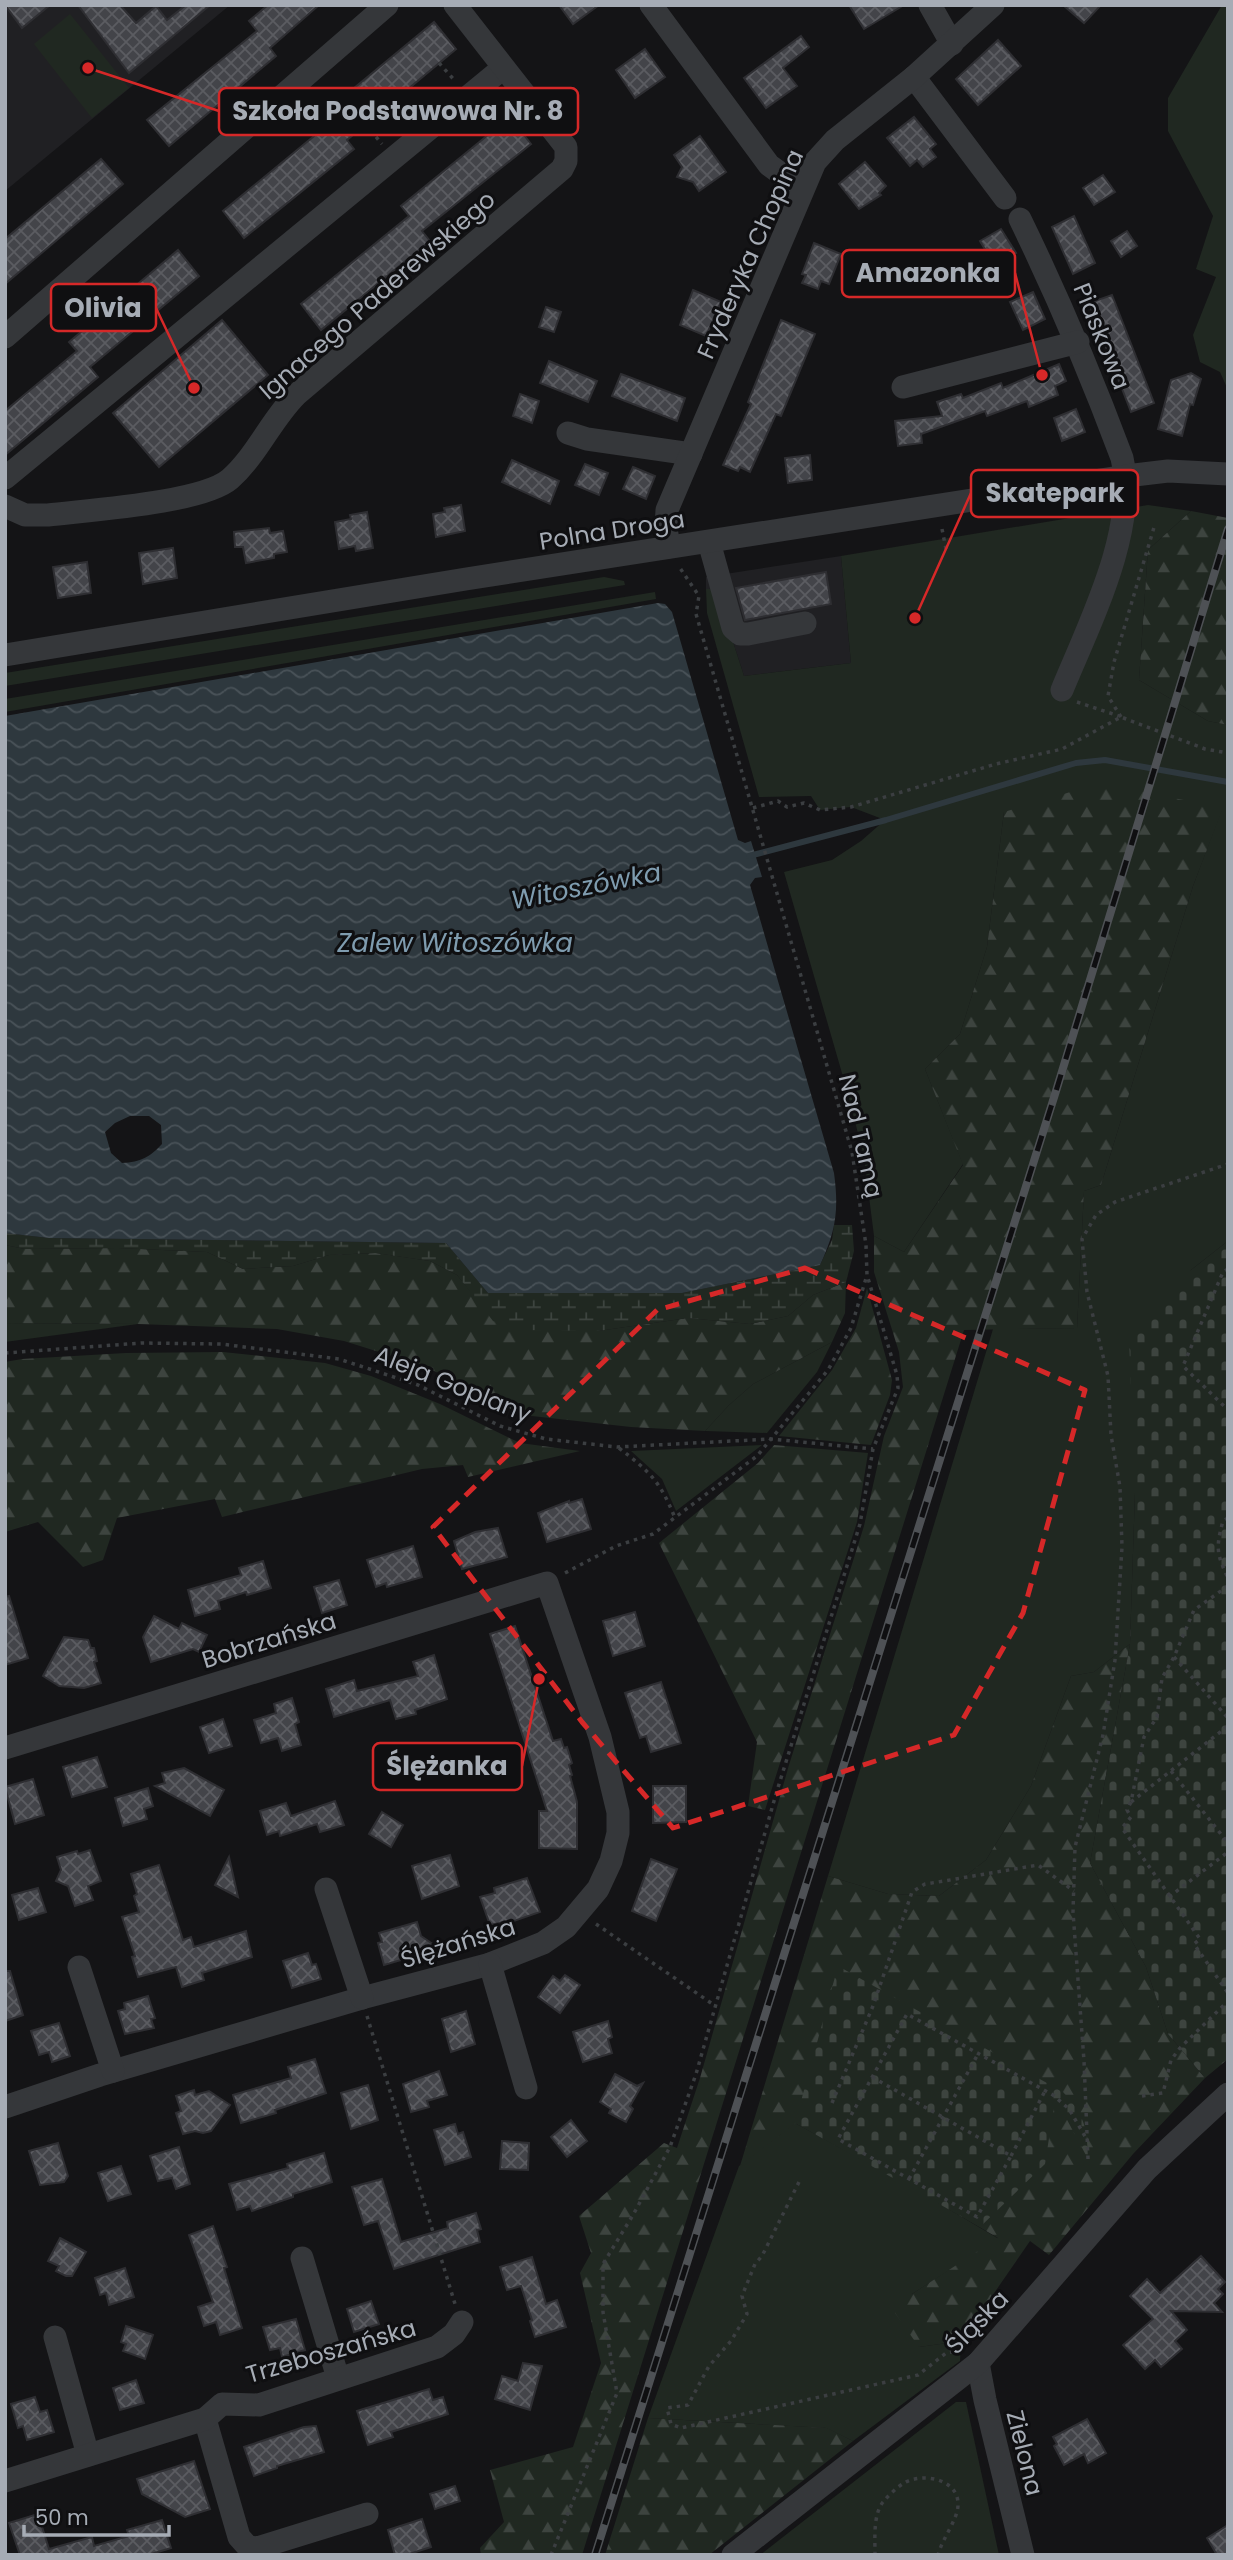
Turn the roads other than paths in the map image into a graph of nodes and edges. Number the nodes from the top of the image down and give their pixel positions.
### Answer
1 (387, 5) edge
2 (455, 5) edge
3 (651, 5) edge
4 (930, 5) edge
5 (993, 5) edge
6 (951, 44) junction
7 (503, 68) junction
8 (914, 77) junction
9 (802, 189) junction
10 (1005, 198) dead end
11 (1020, 219) dead end
12 (5, 337) edge
13 (1077, 342) junction
14 (903, 387) dead end
15 (568, 433) dead end
16 (691, 454) junction
17 (1228, 474) edge
18 (1126, 476) junction
19 (5, 478) edge
20 (5, 506) edge
21 (709, 542) junction
22 (669, 547) junction
23 (804, 623) dead end
24 (5, 655) edge
25 (1062, 690) road end
26 (547, 1583) joint
27 (5, 1748) edge
28 (326, 1889) dead end
29 (489, 1965) junction
30 (79, 1967) dead end
31 (362, 1998) junction
32 (113, 2071) junction
33 (526, 2088) dead end
34 (1228, 2094) edge
35 (5, 2107) edge
36 (302, 2258) dead end
37 (462, 2322) road end
38 (55, 2336) dead end
39 (972, 2356) junction
40 (338, 2378) junction
41 (205, 2419) junction
42 (88, 2455) junction
43 (5, 2481) edge
44 (366, 2514) dead end
45 (733, 2555) edge
46 (1023, 2555) edge

1 - 12 street
2 - 7 street, Ignacego Paderewskiego
3 - 9 street
4 - 6 street
5 - 6 street, Fryderyka Chopina
6 - 8 street, Fryderyka Chopina
7 - 19 street
7 - 20 street, Ignacego Paderewskiego
8 - 9 street, Fryderyka Chopina
8 - 10 street
9 - 16 street, Fryderyka Chopina
11 - 13 street, Piaskowa
13 - 14 street
13 - 18 street, Piaskowa
15 - 16 street
16 - 22 street, Fryderyka Chopina
17 - 18 street, Polna Droga
18 - 21 street, Polna Droga
18 - 25 street
21 - 22 street, Polna Droga
21 - 23 street
22 - 24 street, Polna Droga
26 - 27 street, Bobrzańska
26 - 29 street, Ślężańska
28 - 31 street
29 - 31 street, Ślężańska
29 - 33 street
30 - 32 street
31 - 32 street, Ślężańska
32 - 35 street, Ślężańska
34 - 39 street, Śląska
36 - 40 street
37 - 40 street, Trzeboszańska
38 - 42 street
39 - 45 street, Śląska
39 - 46 street, Zielona
40 - 41 street, Trzeboszańska
41 - 42 street, Trzeboszańska
41 - 44 street
42 - 43 street, Trzeboszańska

